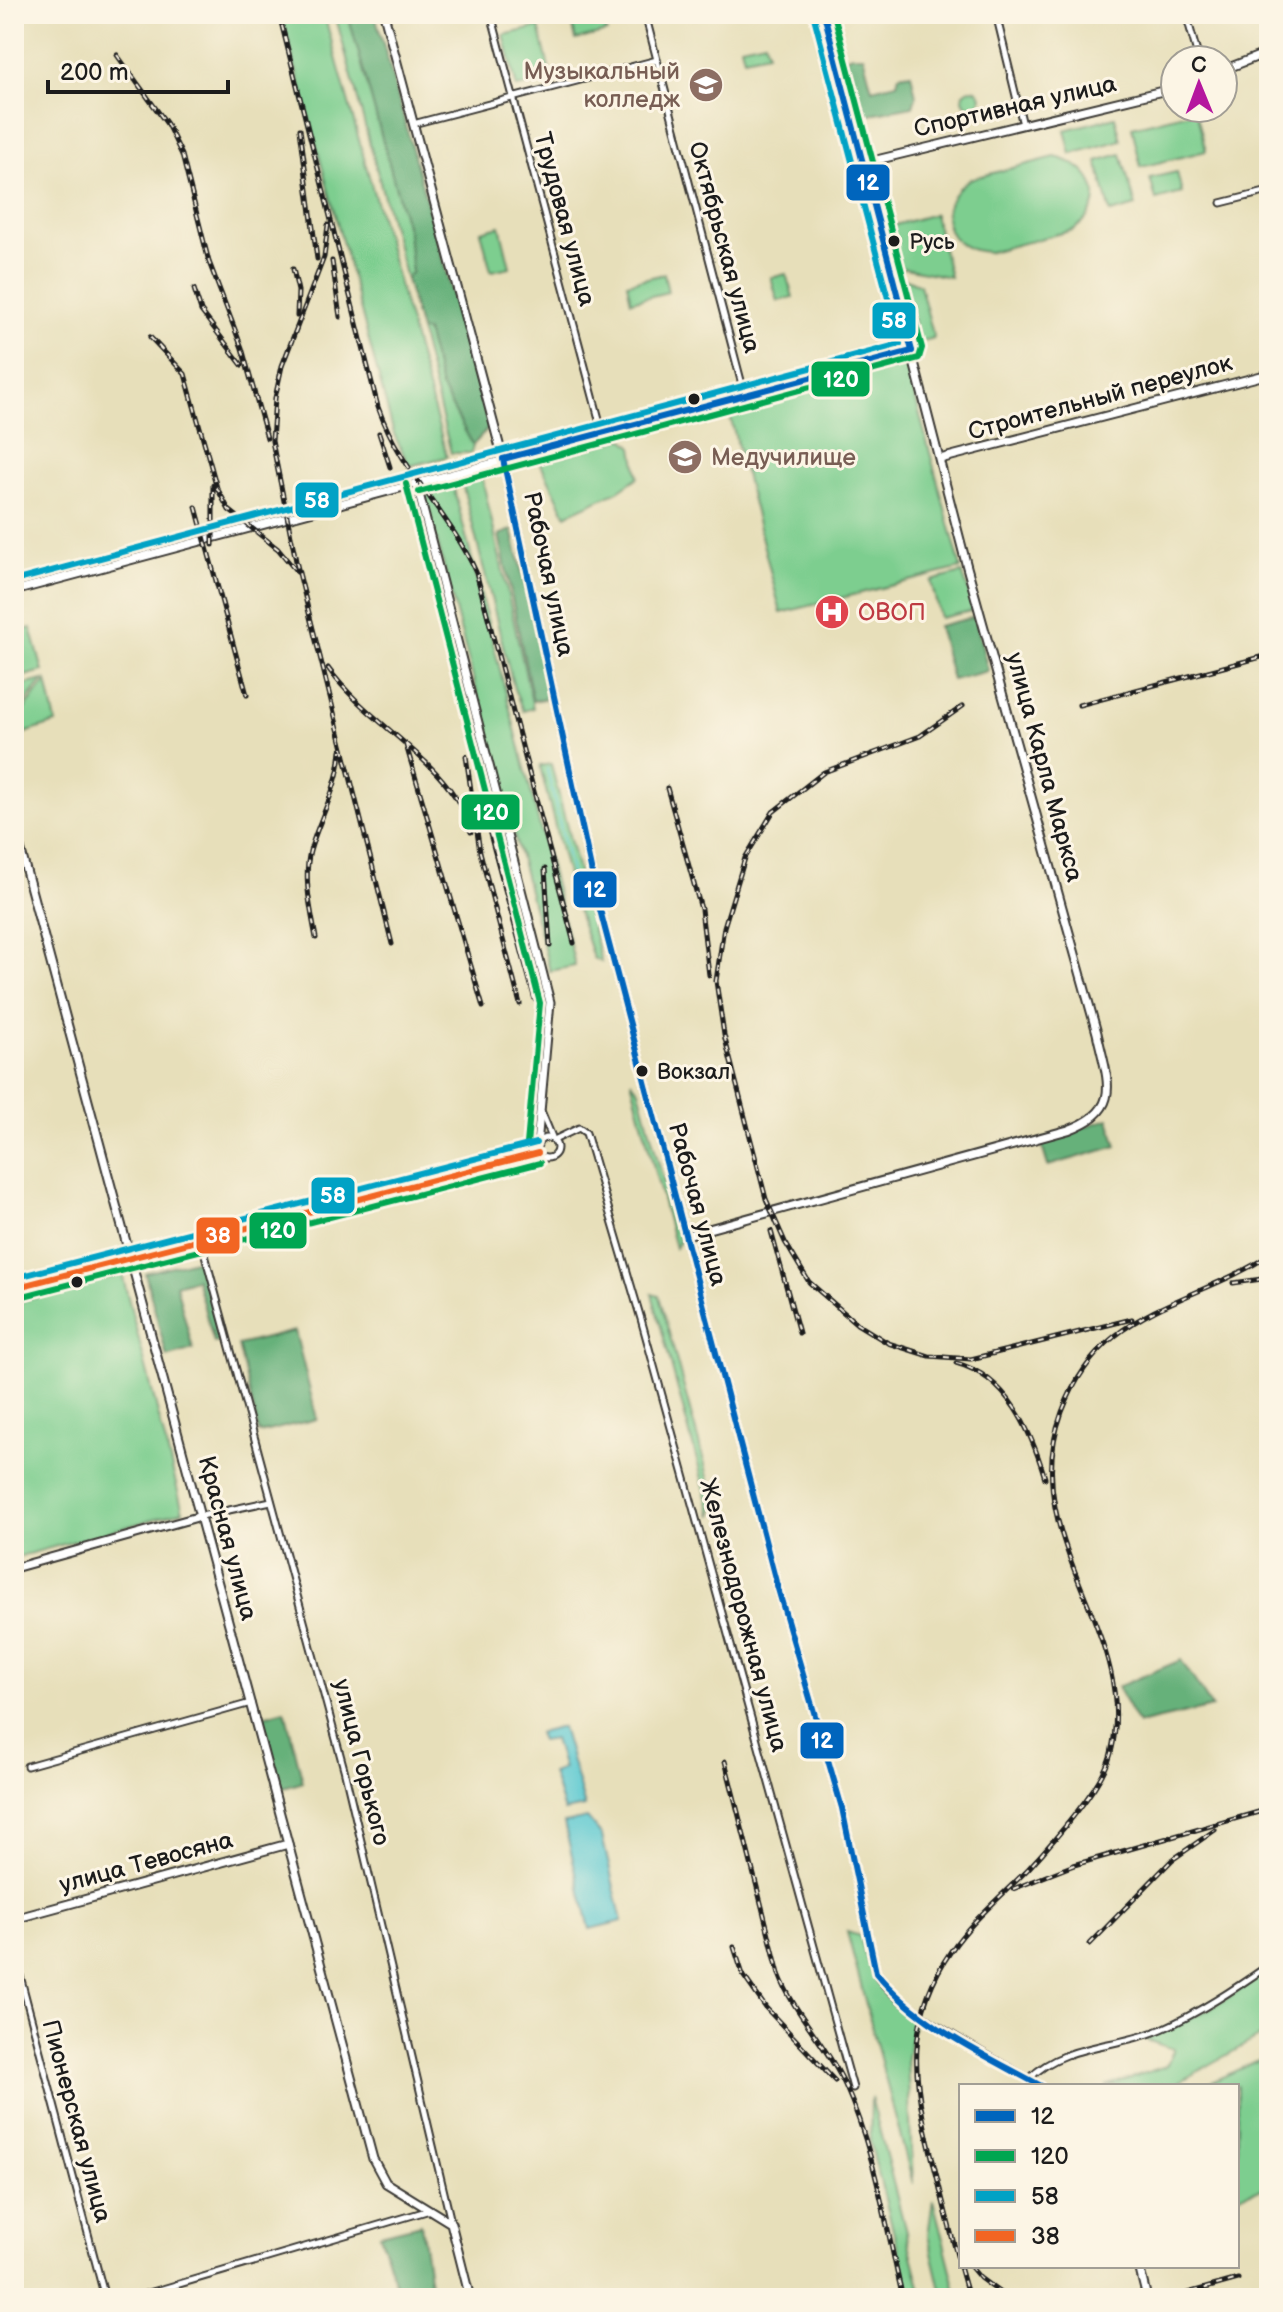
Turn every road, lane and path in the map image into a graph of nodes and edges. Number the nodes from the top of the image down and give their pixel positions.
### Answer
1 (384, 14) edge
2 (491, 14) edge
3 (645, 14) edge
4 (824, 14) edge
5 (996, 14) edge
6 (1186, 14) edge
7 (1194, 44) edge
8 (1269, 52) edge
9 (657, 60) junction
10 (1239, 64) edge
11 (1159, 92) edge
12 (513, 97) junction
13 (413, 124) junction
14 (1023, 125) junction
15 (864, 163) junction
16 (1269, 191) edge
17 (1221, 203) dead end
18 (912, 351) junction
19 (1269, 374) edge
20 (745, 396) junction
21 (603, 434) junction
22 (503, 459) junction
23 (940, 459) junction
24 (416, 482) junction
25 (14, 591) edge
26 (14, 826) edge
27 (539, 1107) junction
28 (553, 1139) junction
29 (538, 1149) junction
30 (687, 1235) junction
31 (201, 1240) junction
32 (131, 1258) junction
33 (14, 1288) edge
34 (271, 1501) junction
35 (201, 1516) junction
36 (14, 1568) edge
37 (251, 1703) junction
38 (27, 1766) dead end
39 (288, 1844) junction
40 (14, 1919) edge
41 (14, 1953) edge
42 (1269, 1965) edge
43 (1029, 2079) junction
44 (1038, 2084) edge
45 (853, 2088) dead end
46 (433, 2210) junction
47 (451, 2223) junction
48 (1140, 2268) edge
49 (105, 2298) edge
50 (132, 2298) edge
51 (470, 2298) edge
52 (1147, 2298) edge

1 - 13 street, Рабочая улица
2 - 12 street, Трудовая улица
3 - 9 street, Октябрьская улица
4 - 15 street, улица Карла Маркса
5 - 14 street
6 - 7 street
8 - 10 street
9 - 12 street
9 - 20 street, Октябрьская улица
11 - 14 street, Спортивная улица
12 - 13 street
12 - 21 street, Трудовая улица
13 - 22 street, Рабочая улица
14 - 15 street, Спортивная улица
15 - 18 street, улица Карла Маркса
16 - 17 street
18 - 20 street
18 - 23 street, улица Карла Маркса
19 - 23 street, Строительный переулок
20 - 21 street
21 - 22 street
22 - 24 street
22 - 30 street, Рабочая улица
23 - 30 street, улица Карла Маркса
24 - 25 street
24 - 27 street
26 - 32 street, Красная улица
27 - 28 street
27 - 29 street
28 - 29 street
28 - 29 street
28 - 45 street, Железнодорожная улица
29 - 31 street
30 - 43 street, Рабочая улица
31 - 32 street
31 - 34 street, улица Горького
32 - 33 street
32 - 35 street, Красная улица
34 - 35 street
34 - 47 street, улица Горького
35 - 36 street
35 - 37 street, Красная улица
37 - 38 street
37 - 39 street, Красная улица
39 - 40 street, улица Тевосяна
39 - 46 street, Красная улица
41 - 49 street, Пионерская улица
42 - 43 street
43 - 44 street, Рабочая улица
46 - 47 street, Красная улица
46 - 50 street
47 - 51 street, улица Горького
48 - 52 street

